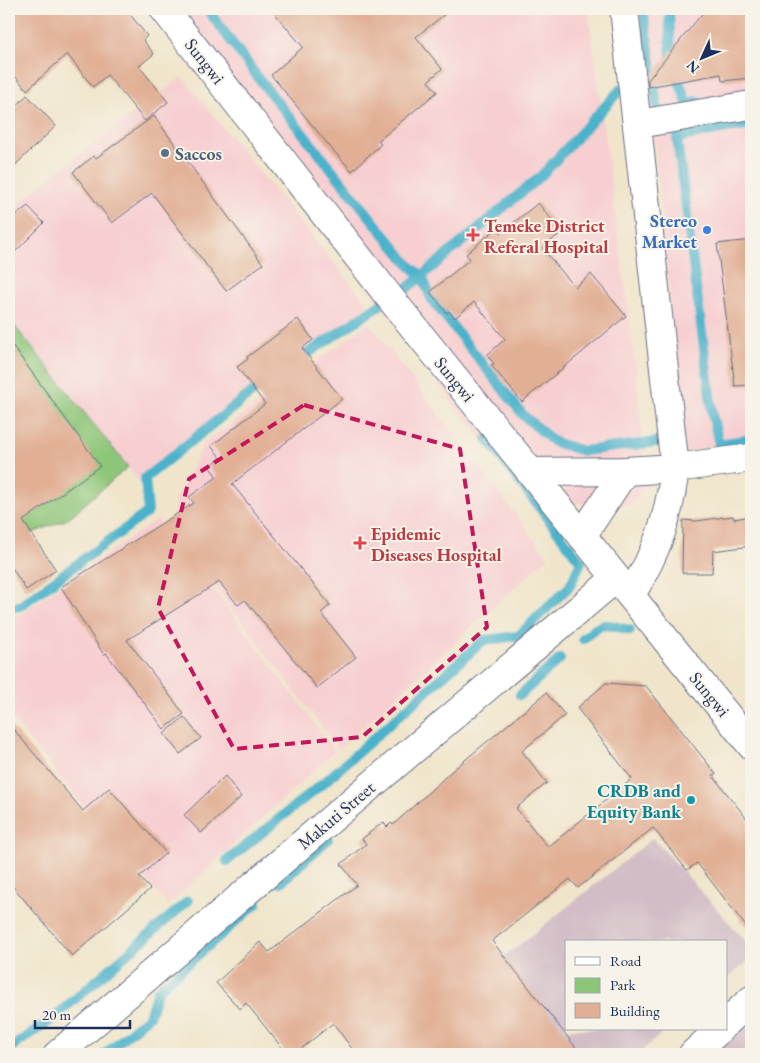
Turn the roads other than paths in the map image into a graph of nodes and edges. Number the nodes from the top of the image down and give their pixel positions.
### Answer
1 (164, 9) edge
2 (624, 9) edge
3 (751, 105) edge
4 (638, 124) junction
5 (751, 458) edge
6 (675, 468) junction
7 (625, 471) junction
8 (530, 472) junction
9 (582, 536) junction
10 (623, 587) junction
11 (751, 745) edge
12 (751, 1000) edge
13 (728, 1021) edge
14 (719, 1030) edge
15 (58, 1054) edge
16 (693, 1054) edge

1 - 8 street, Sungwi
2 - 4 street, Makuti Street
3 - 4 street
4 - 6 street, Makuti Street
5 - 6 street
6 - 7 street
6 - 10 street, Makuti Street
7 - 8 street
7 - 9 street
8 - 9 street, Sungwi
9 - 10 street, Sungwi
10 - 11 street, Sungwi
10 - 15 street, Makuti Street
12 - 13 street
14 - 16 street

